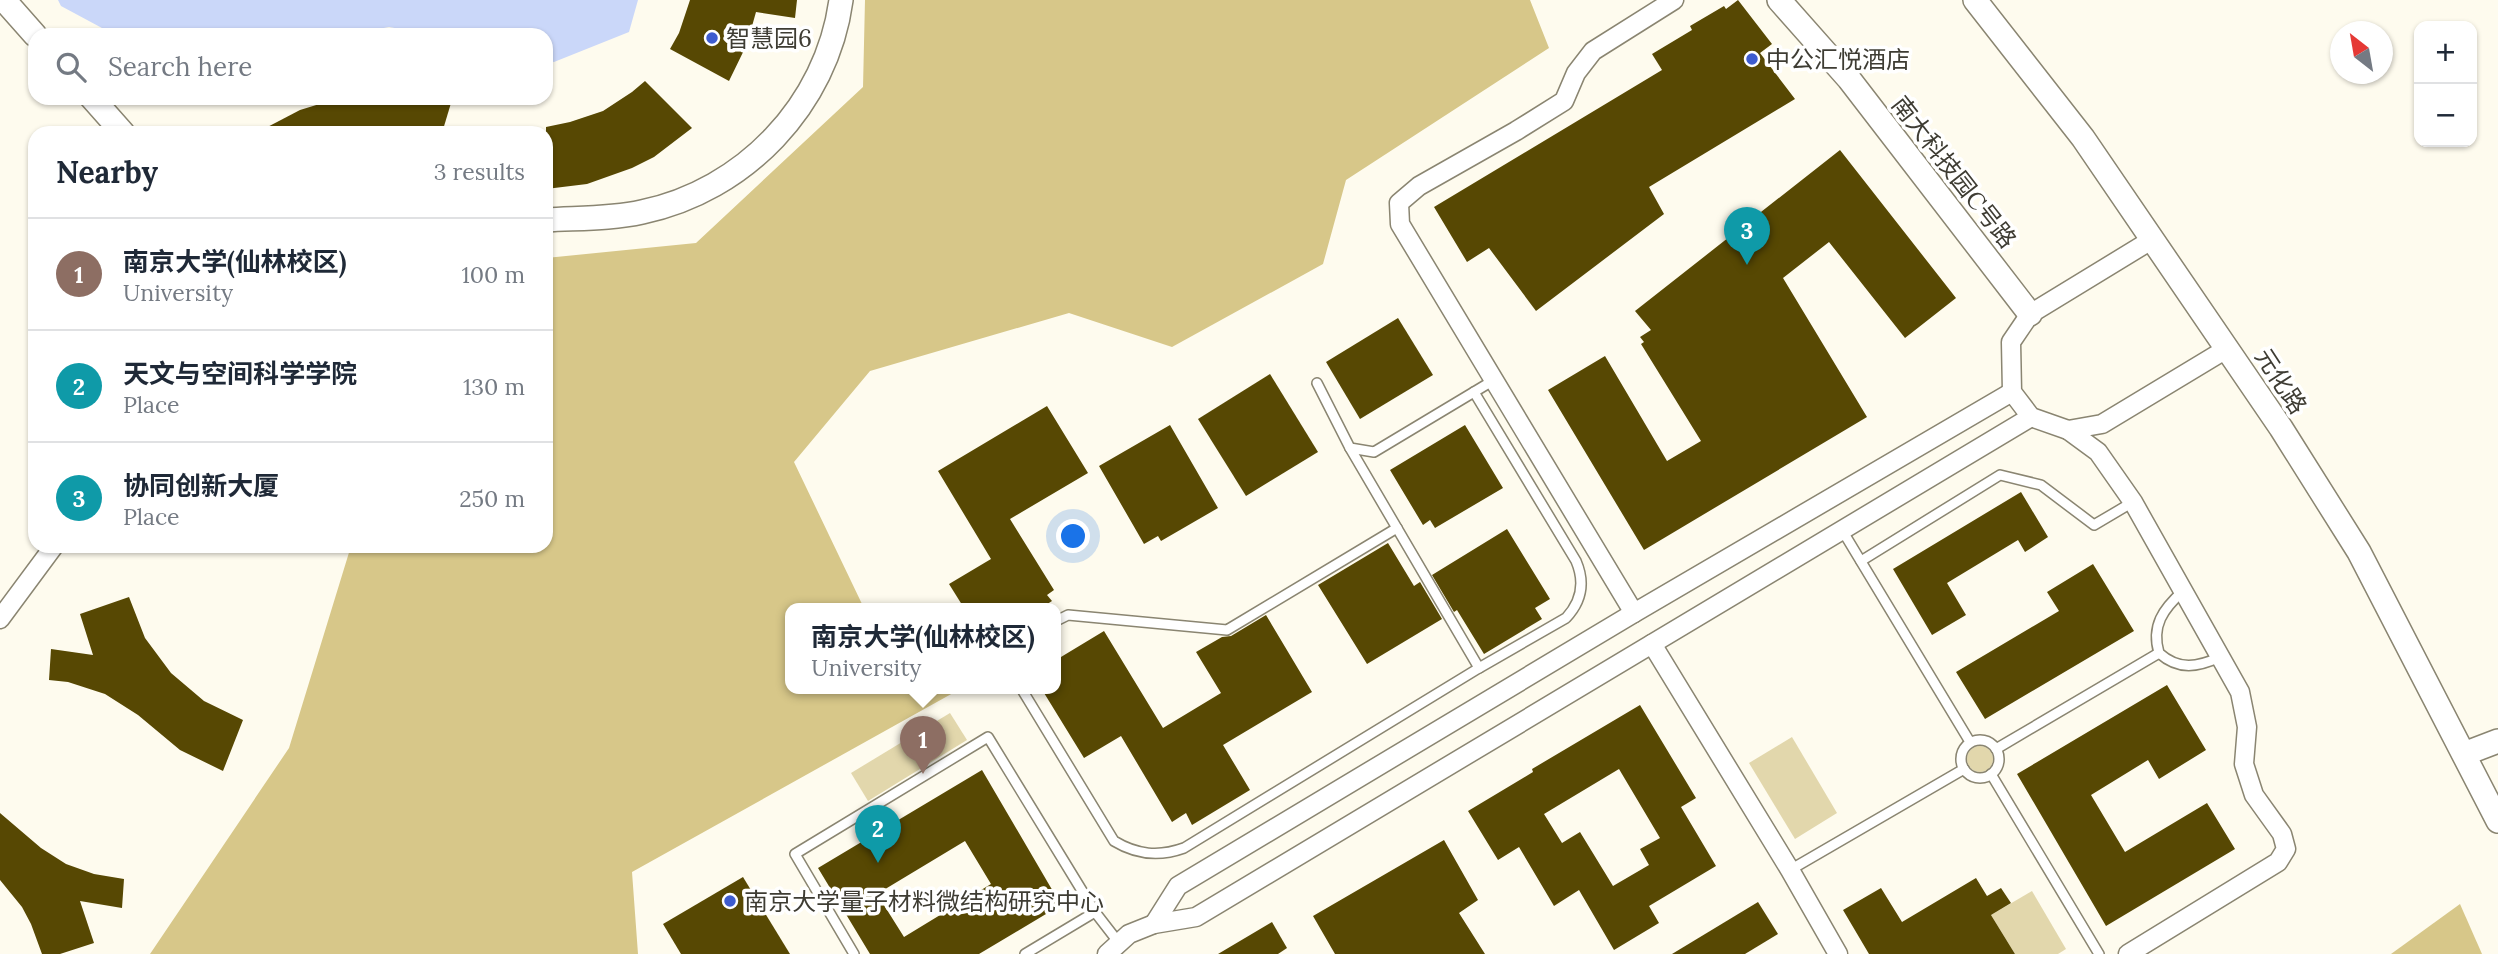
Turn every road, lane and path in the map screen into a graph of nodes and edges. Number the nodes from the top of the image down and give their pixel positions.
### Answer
1 (4, 0) edge
2 (841, 0) edge
3 (1674, 0) edge
4 (1779, 0) edge
5 (1975, 0) edge
6 (29, 28) edge
7 (98, 105) edge
8 (117, 126) edge
9 (553, 220) edge
10 (2153, 239) junction
11 (2030, 314) junction
12 (2228, 348) junction
13 (1494, 380) junction
14 (1318, 383) dead end
15 (1474, 392) junction
16 (2012, 392) junction
17 (2031, 417) junction
18 (2068, 430) junction
19 (1350, 448) junction
20 (2133, 502) junction
21 (1397, 528) junction
22 (1842, 530) junction
23 (49, 553) edge
24 (1861, 561) junction
25 (2183, 591) junction
26 (1634, 613) junction
27 (1061, 618) edge
28 (0, 620) edge
29 (1652, 644) junction
30 (2159, 653) junction
31 (2220, 657) junction
32 (1479, 667) junction
33 (1025, 694) edge
34 (2498, 741) edge
35 (1970, 742) junction
36 (1996, 749) junction
37 (2465, 754) junction
38 (1964, 769) junction
39 (1991, 774) junction
40 (2492, 794) edge
41 (2498, 821) edge
42 (1790, 870) junction
43 (1095, 912) junction
44 (1154, 924) junction
45 (1118, 944) edge
46 (854, 954) edge
47 (1025, 954) edge
48 (1838, 954) edge
49 (2099, 954) edge
50 (2128, 954) edge

1 - 6 street
2 - 9 street
3 - 13 street
4 - 11 street, 南大科技园C号路
5 - 10 street, 元化路
7 - 8 street
10 - 11 street
10 - 12 street, 元化路
11 - 16 street
12 - 18 street
12 - 37 street, 元化路
13 - 15 lane
13 - 26 street
14 - 19 lane
15 - 19 lane
15 - 32 lane
16 - 17 street
16 - 26 street
17 - 18 street
17 - 22 street
18 - 20 street
19 - 21 lane
20 - 24 lane
20 - 25 street
21 - 27 lane
21 - 32 lane
22 - 24 lane
22 - 29 street
23 - 28 street
24 - 35 lane
25 - 30 lane
25 - 31 street
26 - 44 street
29 - 42 street
29 - 44 street
30 - 31 lane
30 - 36 lane
31 - 50 street
32 - 33 lane
34 - 37 street
35 - 36 lane
35 - 38 lane
36 - 39 lane
37 - 40 street, 元化路
38 - 39 lane
38 - 42 lane
39 - 49 lane
40 - 41 street, 元化路
42 - 48 street
43 - 45 lane
43 - 46 lane
43 - 47 lane
44 - 45 street

